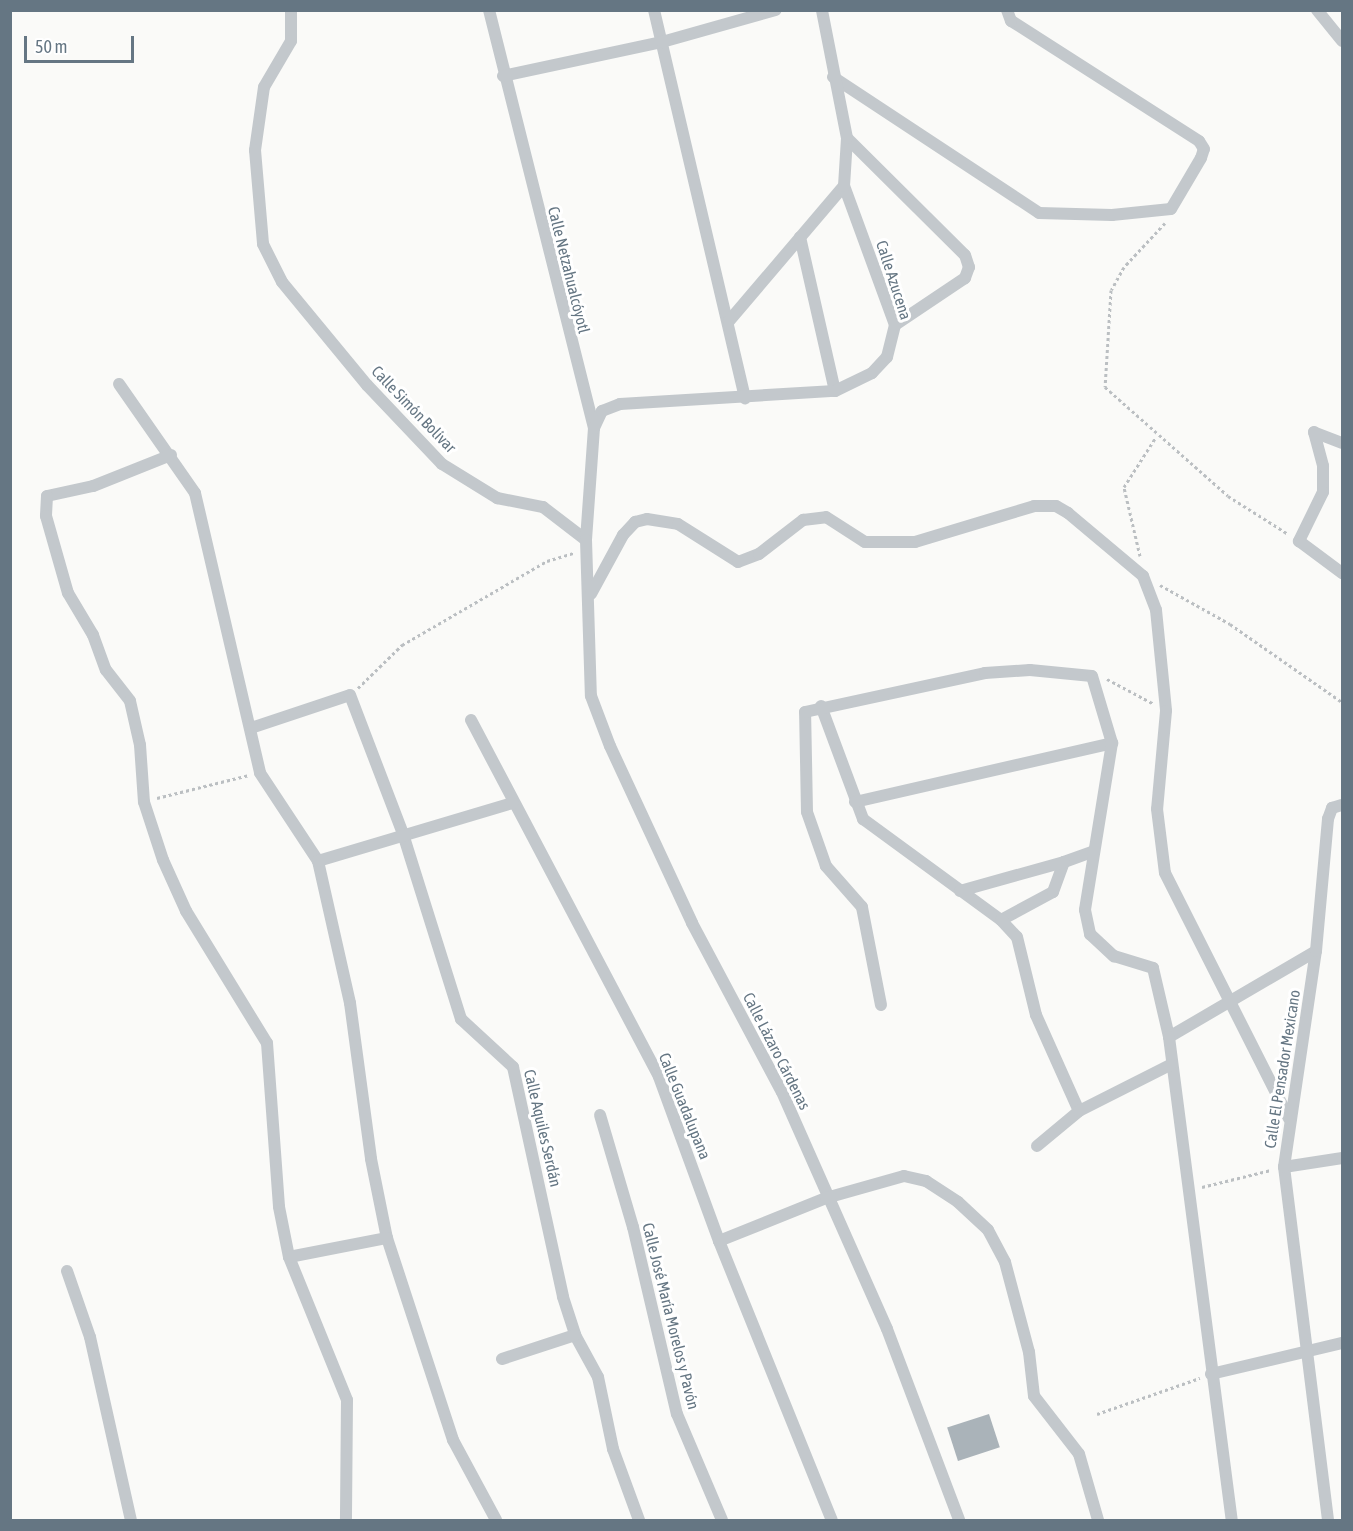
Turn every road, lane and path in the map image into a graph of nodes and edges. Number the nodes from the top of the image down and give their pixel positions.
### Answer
1 (291, 10) edge
2 (489, 10) edge
3 (654, 10) edge
4 (776, 10) edge
5 (822, 10) edge
6 (1006, 10) edge
7 (1317, 10) edge
8 (1342, 41) edge
9 (662, 42) junction
10 (503, 76) junction
11 (833, 77) junction
12 (847, 138) junction
13 (844, 186) junction
14 (1171, 209) junction
15 (800, 237) junction
16 (729, 321) junction
17 (895, 325) junction
18 (120, 384) dead end
19 (835, 391) junction
20 (745, 398) junction
21 (594, 428) junction
22 (1156, 437) junction
23 (1342, 443) edge
24 (171, 455) junction
25 (1299, 541) junction
26 (586, 544) junction
27 (1342, 573) edge
28 (1143, 576) junction
29 (591, 594) junction
30 (1092, 676) junction
31 (350, 695) junction
32 (1342, 702) edge
33 (821, 706) junction
34 (1166, 711) junction
35 (471, 720) dead end
36 (251, 728) junction
37 (1112, 743) junction
38 (260, 773) junction
39 (144, 801) junction
40 (855, 802) junction
41 (513, 803) junction
42 (1341, 804) edge
43 (403, 834) junction
44 (1094, 851) junction
45 (318, 861) junction
46 (1064, 862) junction
47 (960, 891) junction
48 (1001, 920) junction
49 (1316, 951) junction
50 (1232, 1002) junction
51 (881, 1005) dead end
52 (1168, 1037) junction
53 (1170, 1065) junction
54 (1078, 1111) junction
55 (600, 1115) dead end
56 (1289, 1118) junction
57 (1037, 1146) dead end
58 (1342, 1158) edge
59 (1284, 1167) junction
60 (1191, 1189) junction
61 (826, 1198) junction
62 (387, 1238) junction
63 (719, 1241) junction
64 (290, 1257) junction
65 (67, 1271) dead end
66 (575, 1335) junction
67 (1342, 1343) edge
68 (1308, 1350) junction
69 (502, 1359) dead end
70 (1211, 1374) junction
71 (1097, 1414) dead end
72 (131, 1521) edge
73 (346, 1521) edge
74 (496, 1521) edge
75 (639, 1521) edge
76 (722, 1521) edge
77 (832, 1521) edge
78 (960, 1521) edge
79 (1098, 1521) edge
80 (1233, 1521) edge
81 (1328, 1521) edge

1 - 26 street, Calle Simón Bolívar
2 - 10 street, Calle Netzahualcóyotl
3 - 9 street
4 - 9 street
5 - 11 street, Calle Azucena
6 - 14 street
7 - 8 street
9 - 10 street
9 - 16 street
10 - 21 street, Calle Netzahualcóyotl
11 - 12 street, Calle Azucena
11 - 14 street
12 - 13 street, Calle Azucena
12 - 17 street
13 - 15 street
13 - 17 street, Calle Azucena
14 - 22 path
15 - 16 street
15 - 19 street
16 - 20 street
17 - 19 street, Calle Azucena
18 - 24 street
19 - 20 street, Calle Azucena
20 - 21 street, Calle Azucena
21 - 26 street, Calle Netzahualcóyotl
22 - 25 path
22 - 28 path
23 - 25 street
24 - 36 street
24 - 39 street
25 - 27 street
26 - 29 street, Calle Lázaro Cárdenas
26 - 31 path
28 - 29 street
28 - 32 path
28 - 34 street
29 - 61 street, Calle Lázaro Cárdenas
30 - 33 street
30 - 34 path
30 - 37 street
31 - 36 street
31 - 43 street, Calle Aquiles Serdán
33 - 40 street
33 - 51 street
34 - 50 street
35 - 41 street, Calle Guadalupana
36 - 38 street
37 - 40 street
37 - 44 street
38 - 39 path
38 - 45 street
39 - 64 street
40 - 47 street
41 - 43 street
41 - 63 street, Calle Guadalupana
42 - 49 street, Calle El Pensador Mexicano
43 - 45 street
43 - 66 street, Calle Aquiles Serdán
44 - 46 street
44 - 52 street
45 - 62 street
46 - 47 street
46 - 48 street
47 - 48 street
48 - 54 street
49 - 50 street
49 - 56 street, Calle El Pensador Mexicano
50 - 52 street
50 - 56 street
52 - 53 street
53 - 54 street
53 - 60 street
54 - 57 street
55 - 76 street, Calle José María Morelos y Pavón
56 - 59 street, Calle El Pensador Mexicano
58 - 59 street
59 - 60 path
59 - 68 street, Calle El Pensador Mexicano
60 - 70 street
61 - 63 street
61 - 78 street, Calle Lázaro Cárdenas
61 - 79 street
62 - 64 street
62 - 74 street
63 - 77 street, Calle Guadalupana
64 - 73 street
65 - 72 street
66 - 69 street
66 - 75 street, Calle Aquiles Serdán
67 - 68 street
68 - 70 street
68 - 81 street, Calle El Pensador Mexicano
70 - 71 path
70 - 80 street

